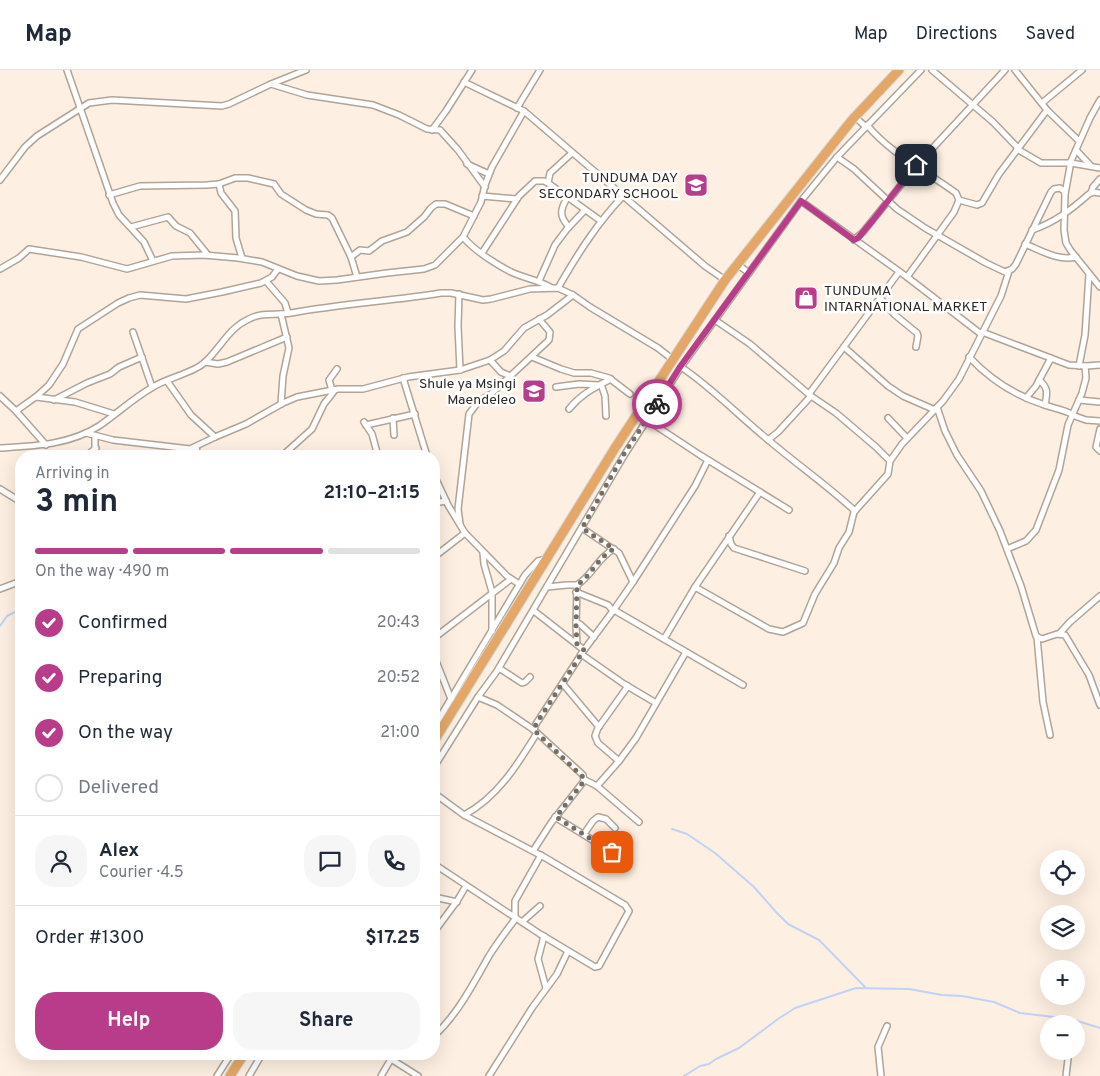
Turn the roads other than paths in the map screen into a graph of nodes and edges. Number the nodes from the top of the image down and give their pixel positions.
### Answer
1 (67, 70) edge
2 (306, 70) edge
3 (472, 70) edge
4 (540, 70) edge
5 (899, 70) edge
6 (921, 70) edge
7 (932, 70) edge
8 (1005, 70) edge
9 (1016, 70) edge
10 (1082, 70) edge
11 (464, 82) junction
12 (270, 84) junction
13 (1100, 100) edge
14 (1042, 103) junction
15 (972, 105) junction
16 (81, 108) junction
17 (517, 108) junction
18 (1047, 110) junction
19 (524, 111) junction
20 (855, 117) junction
21 (867, 126) junction
22 (432, 130) junction
23 (1079, 141) junction
24 (1017, 148) junction
25 (1076, 150) junction
26 (572, 153) junction
27 (837, 157) junction
28 (1071, 163) junction
29 (467, 164) junction
30 (916, 165) junction
31 (1090, 165) junction
32 (1100, 168) edge
33 (489, 174) junction
34 (1100, 179) edge
35 (0, 180) edge
36 (548, 183) junction
37 (219, 184) junction
38 (484, 187) junction
39 (1091, 193) junction
40 (1100, 193) edge
41 (1065, 194) junction
42 (109, 195) junction
43 (624, 195) junction
44 (482, 196) junction
45 (568, 198) junction
46 (517, 199) junction
47 (960, 200) junction
48 (801, 201) junction
49 (888, 201) junction
50 (585, 210) junction
51 (1064, 214) junction
52 (474, 216) junction
53 (601, 221) junction
54 (131, 227) junction
55 (569, 227) junction
56 (1032, 230) junction
57 (463, 236) junction
58 (936, 236) junction
59 (854, 240) junction
60 (1025, 244) junction
61 (482, 253) junction
62 (208, 255) junction
63 (351, 257) junction
64 (1076, 257) junction
65 (242, 258) junction
66 (153, 261) junction
67 (737, 264) junction
68 (0, 269) edge
69 (278, 269) junction
70 (1009, 271) junction
71 (899, 272) junction
72 (749, 273) junction
73 (1089, 274) junction
74 (357, 276) junction
75 (907, 277) junction
76 (725, 280) junction
77 (266, 281) junction
78 (1098, 281) edge
79 (539, 282) junction
80 (1100, 287) edge
81 (555, 288) junction
82 (459, 294) junction
83 (573, 295) junction
84 (880, 298) junction
85 (288, 313) junction
86 (281, 314) junction
87 (539, 319) junction
88 (715, 320) junction
89 (133, 332) dead end
90 (981, 333) junction
91 (287, 337) junction
92 (844, 347) junction
93 (916, 347) dead end
94 (142, 357) junction
95 (532, 357) junction
96 (969, 357) junction
97 (1051, 358) junction
98 (672, 359) junction
99 (490, 360) junction
100 (205, 362) junction
101 (1100, 365) edge
102 (1082, 366) junction
103 (680, 367) junction
104 (338, 369) dead end
105 (460, 370) junction
106 (510, 376) junction
107 (403, 378) junction
108 (611, 379) junction
109 (1039, 380) junction
110 (167, 381) junction
111 (599, 385) junction
112 (152, 387) junction
113 (556, 387) dead end
114 (334, 390) junction
115 (630, 394) dead end
116 (810, 395) junction
117 (0, 396) edge
118 (36, 397) junction
119 (1026, 398) junction
120 (54, 400) junction
121 (1079, 400) junction
122 (1100, 402) edge
123 (281, 404) junction
124 (1045, 405) junction
125 (936, 408) junction
126 (569, 409) dead end
127 (16, 411) junction
128 (114, 414) junction
129 (415, 414) junction
130 (1072, 414) junction
131 (606, 416) dead end
132 (393, 418) junction
133 (888, 418) dead end
134 (648, 420) junction
135 (1100, 421) edge
136 (628, 428) junction
137 (1100, 430) edge
138 (86, 433) junction
139 (638, 434) junction
140 (394, 435) dead end
141 (95, 436) junction
142 (215, 437) junction
143 (907, 438) junction
144 (768, 440) junction
145 (46, 444) junction
146 (196, 447) junction
147 (0, 448) edge
148 (96, 448) joint
149 (615, 448) junction
150 (94, 450) edge
151 (197, 450) edge
152 (289, 450) edge
153 (376, 450) edge
154 (425, 450) edge
155 (1100, 451) edge
156 (624, 454) junction
157 (708, 460) junction
158 (890, 461) junction
159 (440, 488) edge
160 (0, 489) edge
161 (760, 492) junction
162 (15, 498) edge
163 (446, 501) junction
164 (440, 502) edge
165 (789, 510) dead end
166 (855, 511) junction
167 (460, 524) junction
168 (582, 528) junction
169 (466, 534) junction
170 (729, 536) junction
171 (614, 549) junction
172 (1007, 549) junction
173 (483, 552) junction
174 (440, 553) edge
175 (546, 559) junction
176 (805, 571) dead end
177 (511, 579) junction
178 (633, 582) junction
179 (15, 584) edge
180 (520, 584) junction
181 (577, 585) junction
182 (548, 587) junction
183 (695, 587) junction
184 (0, 590) edge
185 (576, 592) junction
186 (492, 593) junction
187 (1100, 596) edge
188 (534, 611) junction
189 (614, 611) junction
190 (576, 622) junction
191 (492, 632) junction
192 (440, 633) edge
193 (1060, 634) junction
194 (594, 637) junction
195 (1037, 637) junction
196 (664, 639) junction
197 (577, 644) junction
198 (583, 652) junction
199 (686, 652) junction
200 (499, 668) junction
201 (440, 672) edge
202 (530, 677) dead end
203 (562, 684) junction
204 (743, 685) dead end
205 (628, 686) junction
206 (478, 696) junction
207 (450, 699) junction
208 (656, 704) junction
209 (1100, 705) edge
210 (440, 716) edge
211 (599, 727) junction
212 (440, 731) edge
213 (536, 731) junction
214 (1050, 735) dead end
215 (440, 757) edge
216 (619, 761) junction
217 (585, 780) junction
218 (597, 786) junction
219 (440, 798) edge
220 (464, 815) junction
221 (556, 817) junction
222 (639, 822) dead end
223 (615, 828) dead end
224 (584, 834) junction
225 (534, 851) junction
226 (612, 852) dead end
227 (541, 855) junction
228 (440, 868) edge
229 (466, 886) junction
230 (440, 898) edge
231 (457, 902) junction
232 (540, 906) dead end
233 (515, 918) junction
234 (522, 922) junction
235 (440, 924) edge
236 (544, 936) junction
237 (568, 951) junction
238 (546, 988) junction
239 (887, 1026) dead end
240 (440, 1029) edge
241 (227, 1060) edge
242 (240, 1060) edge
243 (258, 1060) edge
244 (391, 1060) edge
245 (398, 1060) edge
246 (1068, 1060) edge
247 (218, 1076) edge
248 (230, 1076) edge
249 (249, 1076) edge
250 (381, 1076) edge
251 (418, 1076) edge
252 (489, 1076) edge
253 (881, 1076) edge
254 (1066, 1076) edge

1 - 16 street
2 - 12 street
3 - 11 street
4 - 17 street
5 - 20 highway
6 - 21 street
7 - 15 street
8 - 15 street
9 - 14 street
10 - 14 street
11 - 17 street
11 - 22 street
12 - 16 street
12 - 22 street
13 - 23 street
14 - 18 street
15 - 24 street
15 - 30 street
16 - 35 street
16 - 42 street
17 - 19 street
18 - 23 street
18 - 24 street
19 - 26 street
19 - 33 street
20 - 21 street
20 - 67 highway
21 - 27 street
21 - 30 street
22 - 29 street
23 - 25 street
24 - 28 street
24 - 47 street
25 - 28 street
25 - 31 street
26 - 36 street
26 - 43 street
27 - 48 street
27 - 49 street
28 - 31 street
28 - 41 street
29 - 33 street
29 - 38 street
30 - 47 street
30 - 49 street
31 - 32 street
33 - 38 street
34 - 39 street
36 - 45 street
36 - 46 street
37 - 42 street
37 - 63 street
37 - 65 street
38 - 44 street
39 - 40 street
39 - 51 street
41 - 51 street
41 - 56 street
42 - 54 street
43 - 53 street
43 - 76 street
44 - 46 street
44 - 52 street
45 - 50 street
45 - 55 street
46 - 61 street
47 - 58 street
48 - 59 street
48 - 72 street
49 - 58 street
49 - 59 street
50 - 53 street
50 - 55 street
51 - 56 street
51 - 64 street
52 - 57 street
52 - 63 street
53 - 81 street
54 - 62 street
54 - 66 street
55 - 79 street
56 - 60 street
57 - 61 street
57 - 74 street
58 - 70 street
58 - 75 street
59 - 71 street
60 - 64 street
60 - 70 street
61 - 79 street
62 - 65 street
62 - 66 street
63 - 74 street
64 - 73 street
65 - 69 street
66 - 68 street
67 - 72 street
67 - 76 highway
69 - 74 street
69 - 77 street
70 - 90 street
71 - 75 street
71 - 84 street
72 - 88 street
73 - 78 street
73 - 102 street
75 - 90 street
76 - 98 highway
77 - 85 street
77 - 118 street
78 - 80 street
79 - 81 street
81 - 82 street
81 - 83 street
82 - 85 street
82 - 105 street
83 - 87 street
83 - 98 street
84 - 92 street
84 - 93 street
85 - 86 street
86 - 91 street
86 - 100 street
87 - 95 street
87 - 99 street
88 - 103 street
88 - 116 street
89 - 94 street
90 - 96 street
90 - 97 street
91 - 100 street
91 - 123 street
92 - 116 street
92 - 125 street
94 - 112 street
94 - 120 street
95 - 106 street
95 - 108 street
96 - 119 street
96 - 125 street
97 - 102 street
97 - 109 street
98 - 136 highway
99 - 105 street
99 - 106 street
100 - 110 street
101 - 102 street
102 - 121 street
103 - 134 street
103 - 144 street
104 - 114 street
105 - 107 street
106 - 167 street
107 - 114 street
107 - 129 street
108 - 111 street
108 - 115 street
109 - 119 street
109 - 124 street
110 - 112 street
110 - 142 street
111 - 113 street
111 - 126 street
111 - 131 street
112 - 128 street
114 - 123 street
114 - 152 street
116 - 144 street
116 - 158 street
117 - 127 street
118 - 120 street
118 - 127 street
119 - 124 street
120 - 128 street
121 - 122 street
121 - 130 street
123 - 142 street
124 - 130 street
125 - 143 street
125 - 172 street
127 - 145 street
128 - 138 street
129 - 132 street
129 - 154 street
130 - 135 street
130 - 172 street
132 - 140 street
132 - 153 street
133 - 143 street
134 - 139 street
134 - 157 street
136 - 139 street
136 - 149 highway
137 - 155 street
138 - 141 street
138 - 145 street
139 - 156 street
141 - 146 street
141 - 148 street
142 - 146 street
143 - 158 street
144 - 166 street
145 - 147 street
146 - 151 street
148 - 150 street
149 - 156 street
149 - 175 highway
156 - 168 street
157 - 161 street
157 - 178 street
158 - 166 street
159 - 163 street
160 - 162 street
161 - 165 street
161 - 170 street
163 - 164 street
163 - 167 street
166 - 183 street
167 - 169 street
168 - 171 street
168 - 182 street
169 - 173 street
169 - 174 street
170 - 176 street
170 - 183 street
171 - 178 street
171 - 181 street
172 - 195 street
173 - 177 street
173 - 186 street
175 - 180 street
175 - 212 highway
177 - 180 street
177 - 186 street
178 - 189 street
179 - 184 street
180 - 191 street
181 - 182 street
181 - 185 street
182 - 188 street
183 - 196 street
185 - 189 street
185 - 190 street
186 - 191 street
186 - 192 street
187 - 193 street
188 - 197 street
188 - 200 street
189 - 194 street
189 - 196 street
190 - 194 street
190 - 197 street
191 - 207 street
193 - 195 street
193 - 209 street
194 - 198 street
195 - 214 street
196 - 199 street
197 - 198 street
198 - 203 street
198 - 205 street
199 - 204 street
199 - 208 street
200 - 202 street
200 - 206 street
201 - 207 street
203 - 211 street
203 - 213 street
205 - 208 street
205 - 211 street
206 - 213 street
206 - 215 street
207 - 210 street
208 - 216 street
211 - 216 street
213 - 217 street
213 - 220 street
216 - 218 street
217 - 218 street
217 - 221 street
218 - 222 street
219 - 220 street
220 - 225 street
221 - 224 street
221 - 225 street
223 - 224 street
224 - 226 street
225 - 227 street
227 - 233 street
227 - 237 street
228 - 229 street
229 - 231 street
229 - 233 street
230 - 231 street
231 - 235 street
232 - 234 street
233 - 234 street
233 - 240 street
234 - 236 street
236 - 237 street
236 - 238 street
237 - 238 street
238 - 252 street
239 - 253 street
241 - 247 street
242 - 248 highway
243 - 249 street
244 - 250 street
245 - 251 street
246 - 254 street

